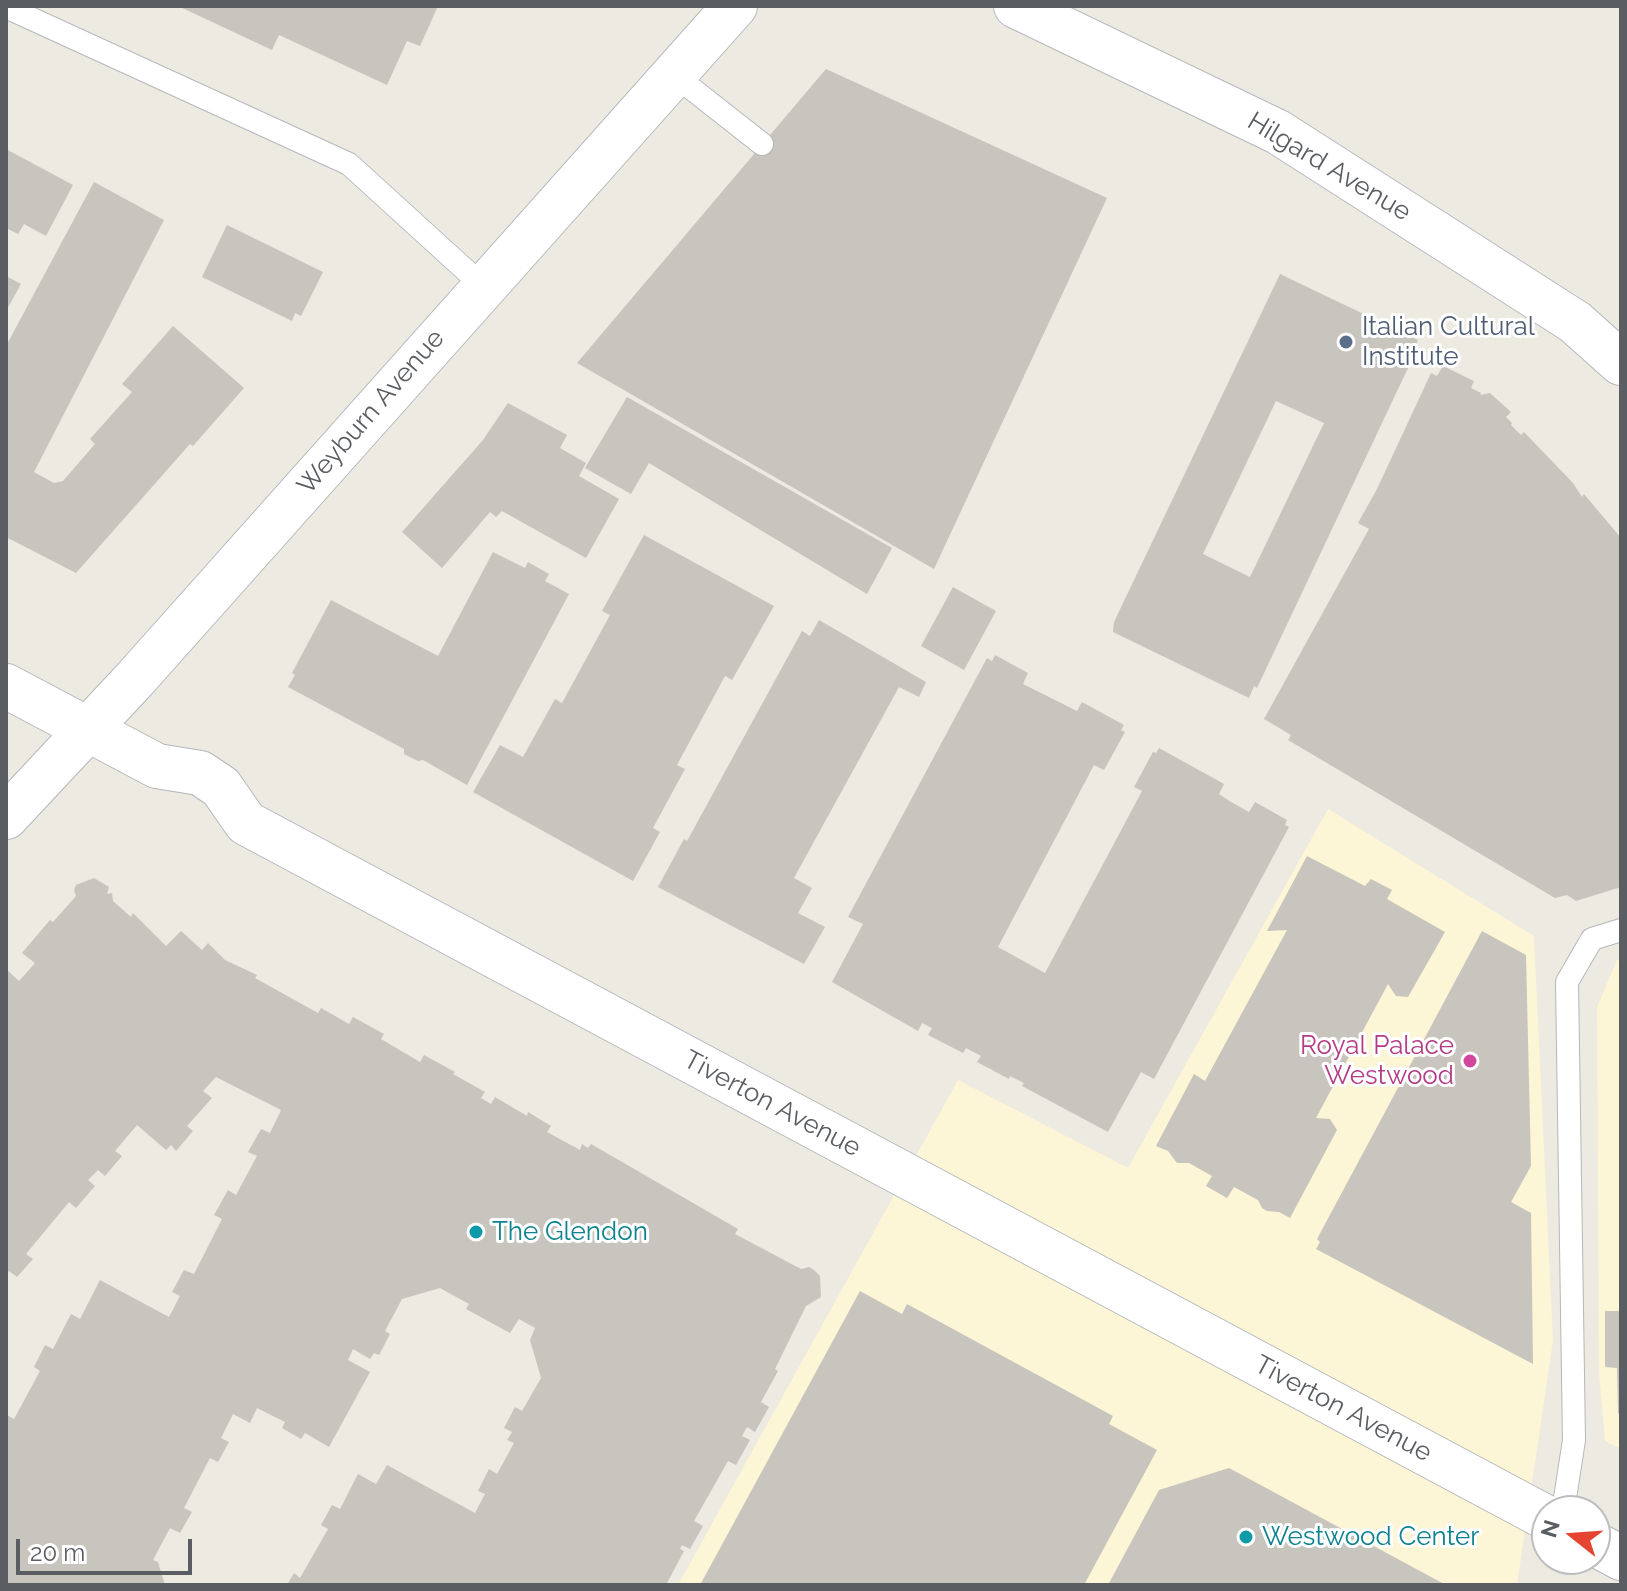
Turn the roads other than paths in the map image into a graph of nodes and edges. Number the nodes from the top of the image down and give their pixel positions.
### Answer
1 (735, 6) edge
2 (1016, 6) edge
3 (6, 7) edge
4 (673, 74) junction
5 (762, 144) dead end
6 (483, 286) junction
7 (1621, 363) edge
8 (6, 686) edge
9 (86, 729) junction
10 (6, 817) edge
11 (1621, 930) edge
12 (1565, 1495) edge
13 (1531, 1509) edge

1 - 4 street, Weyburn Avenue
2 - 7 street, Hilgard Avenue
3 - 6 lane
4 - 5 lane
4 - 6 street, Weyburn Avenue
6 - 9 street, Weyburn Avenue
8 - 9 street, Tiverton Avenue
9 - 10 street, Weyburn Avenue
9 - 13 street, Tiverton Avenue
11 - 12 lane

